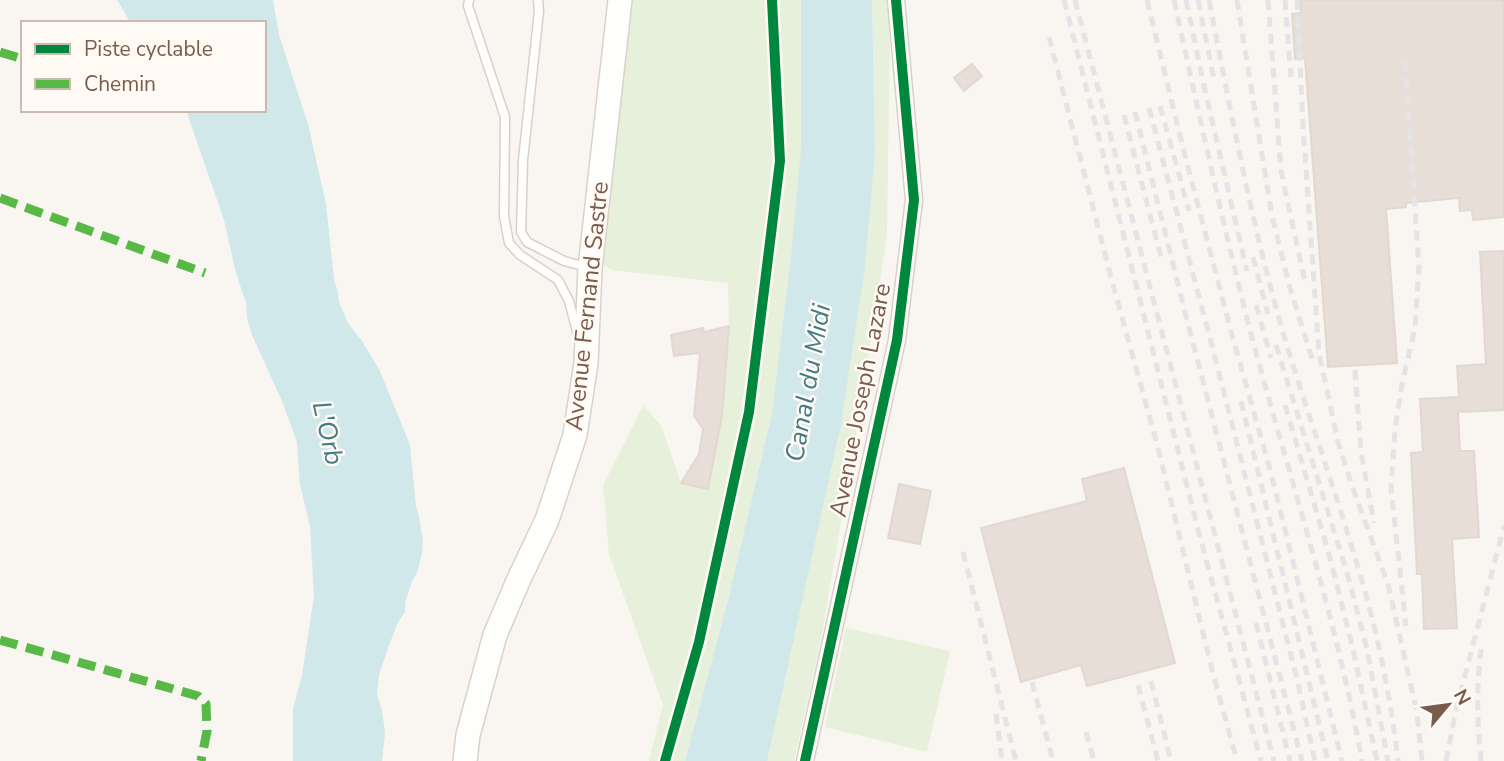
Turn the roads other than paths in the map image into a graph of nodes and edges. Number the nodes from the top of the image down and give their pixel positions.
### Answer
1 (469, 0) edge
2 (538, 0) edge
3 (620, 0) edge
4 (896, 0) edge
5 (590, 268) junction
6 (586, 363) junction
7 (465, 761) edge
8 (805, 761) edge

1 - 6 lane
2 - 5 lane
3 - 5 main road, Avenue Fernand Sastre
4 - 8 street, Avenue Joseph Lazare
5 - 6 main road, Avenue Fernand Sastre
6 - 7 main road, Avenue Fernand Sastre

